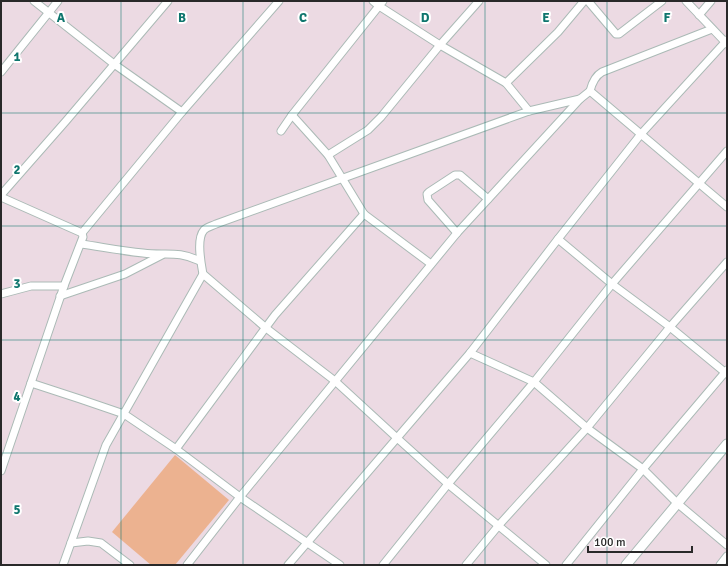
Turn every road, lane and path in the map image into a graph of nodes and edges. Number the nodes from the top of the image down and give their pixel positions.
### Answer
1 (34, 1) edge
2 (58, 1) edge
3 (168, 1) edge
4 (279, 1) edge
5 (479, 1) edge
6 (584, 1) edge
7 (588, 1) edge
8 (662, 1) edge
9 (686, 1) edge
10 (711, 1) edge
11 (378, 3) edge
12 (48, 12) junction
13 (699, 15) junction
14 (712, 29) junction
15 (726, 42) edge
16 (440, 45) junction
17 (114, 64) junction
18 (1, 72) edge
19 (506, 83) junction
20 (590, 91) junction
21 (580, 99) junction
22 (529, 111) junction
23 (182, 112) junction
24 (292, 115) junction
25 (281, 131) dead end
26 (641, 134) junction
27 (727, 151) edge
28 (328, 155) junction
29 (342, 178) junction
30 (700, 184) junction
31 (1, 196) edge
32 (488, 199) junction
33 (727, 207) edge
34 (364, 214) junction
35 (82, 232) junction
36 (457, 233) junction
37 (558, 239) junction
38 (81, 244) junction
39 (165, 254) junction
40 (200, 261) junction
41 (727, 262) edge
42 (431, 264) junction
43 (203, 274) junction
44 (612, 284) junction
45 (64, 286) junction
46 (1, 294) edge
47 (60, 296) junction
48 (670, 327) junction
49 (266, 328) junction
50 (470, 353) junction
51 (726, 372) edge
52 (335, 381) junction
53 (534, 382) junction
54 (31, 384) junction
55 (124, 414) junction
56 (587, 428) junction
57 (397, 438) junction
58 (727, 444) edge
59 (176, 449) junction
60 (643, 469) junction
61 (1, 471) edge
62 (448, 484) junction
63 (240, 497) junction
64 (677, 503) junction
65 (499, 525) junction
66 (71, 543) junction
67 (307, 543) junction
68 (727, 545) edge
69 (727, 556) edge
70 (63, 565) edge
71 (130, 565) edge
72 (188, 565) edge
73 (288, 565) edge
74 (340, 565) edge
75 (383, 565) edge
76 (466, 565) edge
77 (546, 565) edge
78 (566, 565) edge
79 (626, 565) edge
80 (720, 565) edge

1 - 12 street
2 - 12 street
3 - 17 street
4 - 23 street
5 - 16 street
6 - 19 street
7 - 8 street
9 - 13 street
10 - 13 street
11 - 16 street
11 - 24 street
12 - 17 street
12 - 18 street
13 - 14 street
14 - 15 street
14 - 20 street
15 - 26 street
16 - 19 street
16 - 28 street
17 - 23 street
17 - 31 street
19 - 22 street
20 - 21 street
20 - 26 street
21 - 22 street
21 - 32 street
22 - 29 street
23 - 35 street
24 - 25 street
24 - 28 street
26 - 30 street
26 - 37 street
27 - 30 street
28 - 29 street
29 - 34 street
29 - 40 street
30 - 33 street
30 - 44 street
31 - 35 street
32 - 36 street
32 - 36 street
34 - 42 street
34 - 49 street
35 - 38 street
36 - 42 street
37 - 44 street
37 - 50 street
38 - 39 street
38 - 45 street
39 - 40 street
39 - 47 street
40 - 43 street
41 - 48 street
42 - 52 street
43 - 49 street
43 - 55 street
44 - 48 street
44 - 53 street
45 - 46 street
45 - 47 street
47 - 54 street
48 - 51 street
48 - 56 street
49 - 52 street
49 - 59 street
50 - 53 street
50 - 57 street
51 - 60 street
52 - 57 street
52 - 63 street
53 - 56 street
53 - 62 street
54 - 55 street
54 - 61 street
55 - 59 street
55 - 66 street
56 - 60 street
56 - 65 street
57 - 62 street
57 - 67 street
58 - 64 street
59 - 63 street
60 - 64 street
60 - 78 street
62 - 65 street
62 - 75 street
63 - 67 street
63 - 72 street
64 - 68 street
64 - 79 street
65 - 76 street
65 - 77 street
66 - 70 street
66 - 71 street
67 - 73 street
67 - 74 street
69 - 80 street

